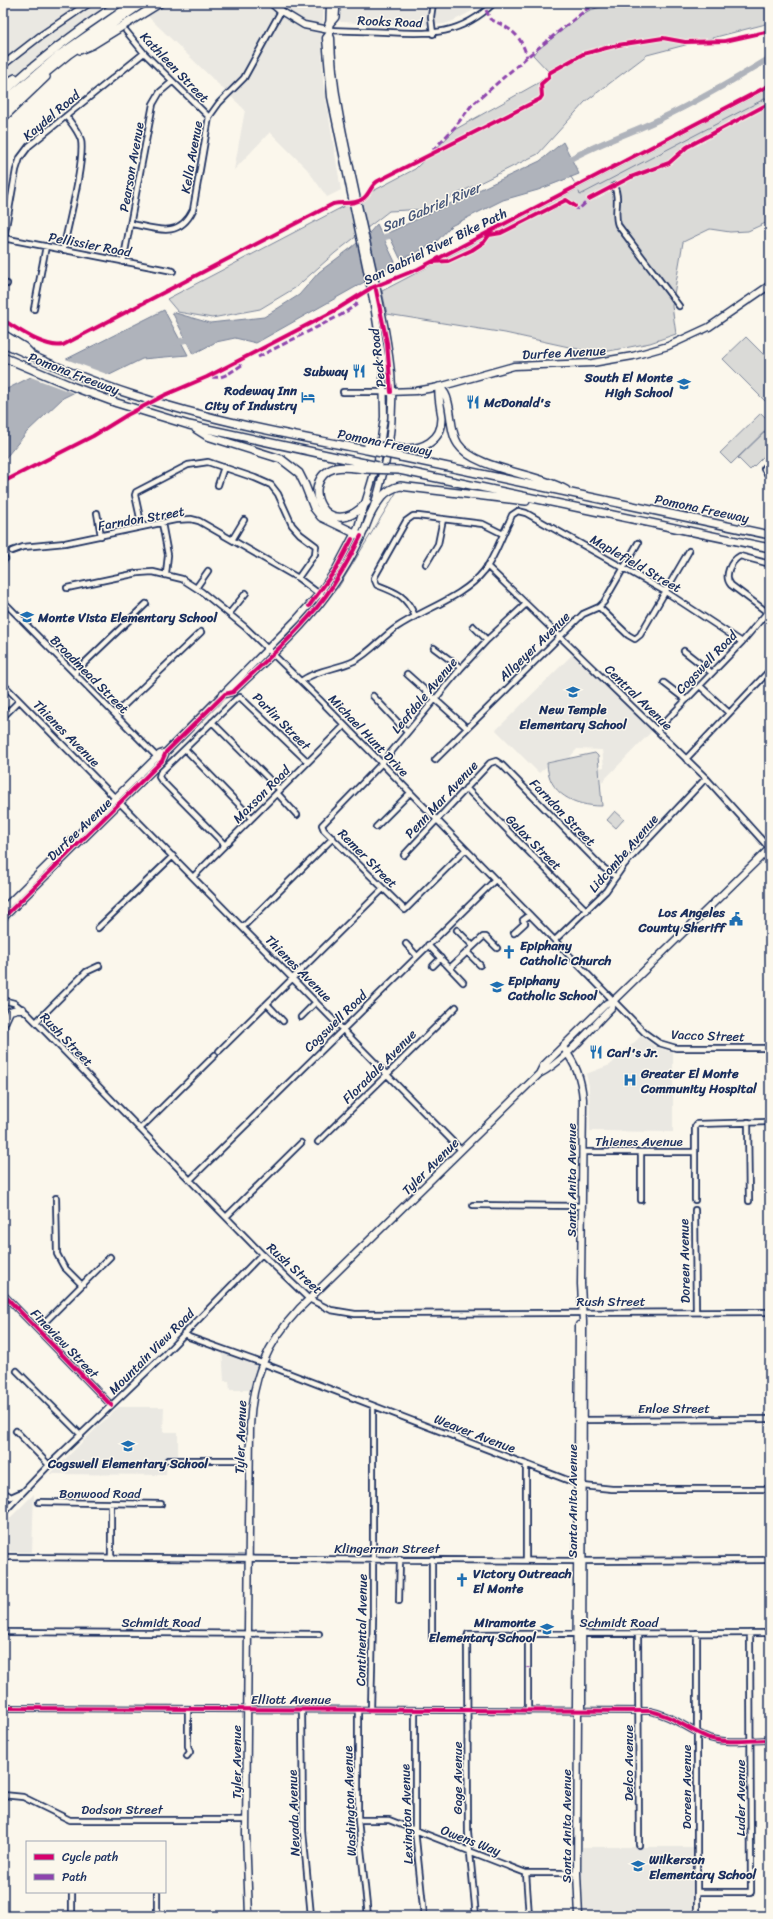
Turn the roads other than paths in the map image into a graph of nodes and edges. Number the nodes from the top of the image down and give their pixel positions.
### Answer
1 (89, 3) edge
2 (119, 3) edge
3 (129, 3) edge
4 (134, 3) edge
5 (143, 3) edge
6 (160, 3) edge
7 (272, 3) edge
8 (278, 3) edge
9 (330, 3) edge
10 (336, 3) edge
11 (432, 3) edge
12 (494, 3) edge
13 (281, 11) junction
14 (329, 29) junction
15 (126, 31) dead end
16 (433, 34) junction
17 (144, 53) junction
18 (69, 54) junction
19 (59, 62) junction
20 (3, 65) edge
21 (32, 67) junction
22 (172, 82) junction
23 (3, 85) edge
24 (3, 93) edge
25 (3, 100) edge
26 (3, 108) edge
27 (66, 116) junction
28 (209, 117) junction
29 (3, 118) edge
30 (614, 186) dead end
31 (132, 224) junction
32 (4, 238) edge
33 (46, 246) junction
34 (63, 250) junction
35 (124, 262) junction
36 (173, 271) dead end
37 (770, 285) edge
38 (373, 291) junction
39 (679, 306) dead end
40 (34, 310) dead end
41 (3, 334) edge
42 (3, 343) edge
43 (3, 357) edge
44 (35, 357) junction
45 (439, 387) junction
46 (343, 392) dead end
47 (384, 392) junction
48 (391, 392) junction
49 (189, 425) junction
50 (367, 447) junction
51 (770, 461) edge
52 (364, 466) junction
53 (224, 467) junction
54 (770, 478) edge
55 (218, 485) dead end
56 (571, 493) junction
57 (367, 502) junction
58 (573, 506) junction
59 (97, 513) dead end
60 (370, 515) junction
61 (244, 520) dead end
62 (443, 520) junction
63 (162, 523) junction
64 (142, 527) junction
65 (503, 534) junction
66 (358, 535) junction
67 (770, 535) edge
68 (101, 536) junction
69 (232, 540) junction
70 (638, 543) dead end
71 (770, 548) edge
72 (688, 550) dead end
73 (12, 552) dead end
74 (426, 564) dead end
75 (770, 564) edge
76 (487, 566) junction
77 (623, 569) junction
78 (208, 572) dead end
79 (166, 574) junction
80 (298, 578) junction
81 (67, 588) dead end
82 (196, 588) junction
83 (666, 592) junction
84 (246, 593) dead end
85 (319, 594) junction
86 (325, 597) junction
87 (3, 601) edge
88 (146, 604) dead end
89 (526, 604) junction
90 (599, 607) junction
91 (768, 610) edge
92 (229, 614) junction
93 (415, 616) junction
94 (473, 626) dead end
95 (201, 632) dead end
96 (560, 636) junction
97 (487, 640) junction
98 (742, 642) junction
99 (434, 648) dead end
100 (270, 651) junction
101 (684, 651) dead end
102 (461, 668) junction
103 (770, 670) edge
104 (74, 673) junction
105 (712, 673) junction
106 (406, 674) dead end
107 (301, 682) junction
108 (664, 683) dead end
109 (3, 684) edge
110 (700, 686) junction
111 (373, 696) dead end
112 (435, 699) junction
113 (686, 700) junction
114 (19, 701) junction
115 (729, 713) junction
116 (115, 714) junction
117 (3, 717) edge
118 (212, 722) junction
119 (344, 726) junction
120 (467, 728) junction
121 (657, 730) junction
122 (407, 732) junction
123 (184, 749) junction
124 (159, 759) junction
125 (686, 759) junction
126 (435, 760) dead end
127 (496, 761) joint
128 (308, 762) junction
129 (382, 764) junction
130 (706, 778) junction
131 (466, 788) junction
132 (278, 792) junction
133 (410, 793) junction
134 (118, 800) junction
135 (297, 815) dead end
136 (252, 818) junction
137 (325, 820) joint
138 (437, 821) junction
139 (376, 826) dead end
140 (333, 838) junction
141 (225, 845) junction
142 (770, 848) edge
143 (465, 850) junction
144 (404, 855) dead end
145 (173, 856) junction
146 (193, 877) junction
147 (616, 877) junction
148 (495, 880) junction
149 (383, 889) junction
150 (3, 909) edge
151 (587, 911) junction
152 (530, 915) junction
153 (3, 918) edge
154 (243, 927) junction
155 (98, 928) dead end
156 (457, 930) dead end
157 (514, 933) dead end
158 (555, 940) junction
159 (406, 944) dead end
160 (428, 945) junction
161 (472, 946) junction
162 (497, 948) dead end
163 (467, 952) junction
164 (417, 956) junction
165 (441, 958) junction
166 (480, 965) dead end
167 (99, 966) dead end
168 (433, 966) dead end
169 (450, 968) junction
170 (293, 978) junction
171 (463, 982) dead end
172 (3, 1000) edge
173 (613, 1001) junction
174 (316, 1002) junction
175 (267, 1004) junction
176 (456, 1006) dead end
177 (23, 1009) junction
178 (301, 1017) dead end
179 (283, 1021) dead end
180 (3, 1022) edge
181 (36, 1022) junction
182 (343, 1029) junction
183 (3, 1038) edge
184 (770, 1048) edge
185 (219, 1050) dead end
186 (565, 1050) junction
187 (215, 1055) dead end
188 (386, 1074) junction
189 (748, 1122) junction
190 (770, 1122) edge
191 (140, 1129) junction
192 (318, 1142) dead end
193 (301, 1143) dead end
194 (461, 1150) junction
195 (582, 1152) junction
196 (641, 1152) junction
197 (695, 1152) junction
198 (191, 1179) junction
199 (56, 1198) dead end
200 (642, 1200) dead end
201 (695, 1200) dead end
202 (748, 1201) dead end
203 (473, 1205) dead end
204 (582, 1206) junction
205 (695, 1210) dead end
206 (227, 1216) junction
207 (262, 1254) junction
208 (110, 1257) dead end
209 (82, 1285) junction
210 (3, 1294) edge
211 (309, 1299) junction
212 (582, 1312) junction
213 (696, 1312) junction
214 (770, 1312) edge
215 (38, 1329) junction
216 (184, 1333) junction
217 (262, 1363) junction
218 (17, 1371) dead end
219 (112, 1406) junction
220 (374, 1406) junction
221 (770, 1419) edge
222 (581, 1420) junction
223 (16, 1431) dead end
224 (81, 1435) junction
225 (168, 1460) dead end
226 (249, 1460) junction
227 (526, 1464) junction
228 (49, 1465) junction
229 (580, 1485) junction
230 (770, 1488) edge
231 (25, 1490) junction
232 (3, 1492) edge
233 (39, 1502) dead end
234 (111, 1504) junction
235 (161, 1504) dead end
236 (3, 1513) edge
237 (3, 1557) edge
238 (111, 1557) junction
239 (249, 1558) junction
240 (373, 1559) junction
241 (400, 1559) junction
242 (432, 1559) junction
243 (526, 1560) junction
244 (770, 1560) edge
245 (580, 1561) junction
246 (399, 1600) dead end
247 (3, 1632) edge
248 (249, 1633) junction
249 (579, 1633) junction
250 (638, 1633) junction
251 (697, 1633) junction
252 (750, 1633) junction
253 (770, 1633) edge
254 (319, 1634) dead end
255 (528, 1634) junction
256 (468, 1635) joint
257 (432, 1639) dead end
258 (3, 1708) edge
259 (188, 1709) junction
260 (247, 1709) junction
261 (302, 1710) junction
262 (358, 1710) junction
263 (371, 1710) junction
264 (415, 1711) junction
265 (468, 1711) junction
266 (528, 1711) junction
267 (578, 1712) junction
268 (639, 1712) junction
269 (697, 1732) junction
270 (750, 1740) junction
271 (770, 1740) edge
272 (187, 1756) dead end
273 (3, 1795) edge
274 (246, 1820) junction
275 (358, 1820) junction
276 (415, 1830) junction
277 (639, 1845) dead end
278 (469, 1851) junction
279 (526, 1873) junction
280 (577, 1874) junction
281 (698, 1892) junction
282 (72, 1893) edge
283 (157, 1893) edge
284 (72, 1916) edge
285 (157, 1916) edge
286 (249, 1916) edge
287 (311, 1916) edge
288 (368, 1916) edge
289 (424, 1916) edge
290 (476, 1916) edge
291 (529, 1916) edge
292 (579, 1916) edge
293 (697, 1916) edge

1 - 20 main road
2 - 21 highway
3 - 25 highway
4 - 25 highway
5 - 18 highway
6 - 18 highway
7 - 13 highway
8 - 13 highway
9 - 14 main road, Peck Road
10 - 14 highway
11 - 16 street
12 - 16 street, Rooks Road
13 - 14 main road, Rooks Road
13 - 28 street, Kella Avenue
14 - 16 street, Rooks Road
14 - 38 main road, Peck Road
15 - 17 street, Kathleen Street
17 - 22 street, Kathleen Street
17 - 27 street, Kaydel Road
18 - 19 highway
19 - 26 highway
19 - 29 highway
21 - 23 highway
21 - 24 highway
22 - 28 street, Kathleen Street
22 - 31 street, Pearson Avenue
27 - 32 street, Kaydel Road
27 - 34 street
28 - 31 street, Kella Avenue
30 - 39 street
31 - 35 street, Pearson Avenue
32 - 33 street, Pellissier Road
33 - 34 street, Pellissier Road
33 - 40 street
34 - 35 street, Pellissier Road
35 - 36 street, Pellissier Road
37 - 45 main road, Durfee Avenue
38 - 47 main road, Peck Road
38 - 48 main road, Peck Road
41 - 44 highway
42 - 44 highway, Pomona Freeway
43 - 49 highway, Pomona Freeway
44 - 50 highway, Pomona Freeway
45 - 48 main road, Durfee Avenue
45 - 50 highway, bridge
45 - 56 highway
46 - 47 street, Durfee Avenue
47 - 48 main road, Durfee Avenue
47 - 57 main road, Peck Road
48 - 60 main road, Peck Road
49 - 52 highway, Pomona Freeway
49 - 66 highway
50 - 56 highway, Pomona Freeway, bridge
51 - 54 street
52 - 57 highway
52 - 58 highway, Pomona Freeway, bridge
53 - 55 street
53 - 64 street
53 - 80 street
56 - 67 highway, Pomona Freeway
57 - 66 main road, Peck Road
58 - 60 highway
58 - 71 highway, Pomona Freeway
59 - 68 street
60 - 66 main road, Peck Road
61 - 69 street
62 - 65 street
62 - 74 street
62 - 93 street
63 - 64 street, Farndon Street
63 - 69 street, Farndon Street
63 - 79 street
64 - 68 street, Farndon Street
65 - 76 street
65 - 77 street, Maplefield Street
66 - 85 main road, Peck Road
66 - 86 main road, Peck Road
68 - 73 street, Farndon Street
69 - 80 street, Farndon Street
70 - 77 street, Allgeyer Avenue
72 - 83 street
75 - 91 street
76 - 89 street, Central Avenue
76 - 93 street
77 - 83 street, Maplefield Street
77 - 90 street, Allgeyer Avenue
78 - 82 street
79 - 81 street, Michael Hunt Drive
79 - 82 street, Michael Hunt Drive
80 - 85 street, Farndon Street
82 - 92 street, Michael Hunt Drive
83 - 90 street
83 - 98 street, Maplefield Street
84 - 92 street
85 - 86 street, Farndon Street
85 - 100 main road, Peck Road
86 - 100 main road, Peck Road
87 - 104 street, Broadmead Street
88 - 104 street
89 - 96 street, Central Avenue
89 - 97 street, Leafdale Avenue
90 - 96 street, Allgeyer Avenue
91 - 98 street, Cogswell Road
92 - 100 street, Michael Hunt Drive
93 - 107 street
94 - 97 street
95 - 116 street
96 - 120 street, Allgeyer Avenue
96 - 121 street, Central Avenue
97 - 102 street, Leafdale Avenue
98 - 105 street, Cogswell Road
99 - 102 street
100 - 107 street, Michael Hunt Drive
100 - 124 main road, Durfee Avenue
101 - 105 street
102 - 112 street, Leafdale Avenue
103 - 115 street
104 - 116 street, Broadmead Street
105 - 110 street, Cogswell Road
106 - 112 street
107 - 119 street, Michael Hunt Drive
108 - 113 street
109 - 114 street, Thienes Avenue
110 - 113 street, Cogswell Road
110 - 115 street
111 - 122 street
112 - 120 street
112 - 122 street, Leafdale Avenue
113 - 121 street, Cogswell Road
114 - 117 street
114 - 134 street, Thienes Avenue
115 - 125 street
116 - 124 street, Broadmead Street
118 - 123 street
118 - 128 street, Parlin Street
118 - 132 street
119 - 128 street, Maxson Road
119 - 129 street, Michael Hunt Drive
120 - 126 street, Allgeyer Avenue
121 - 125 street, Central Avenue
122 - 129 street, Leafdale Avenue
123 - 136 street
123 - 141 street
124 - 134 main road, Durfee Avenue
125 - 130 street, Central Avenue
127 - 131 street, Penn Mar Avenue
127 - 147 street, Farndon Street
128 - 132 street, Maxson Road
129 - 133 street, Michael Hunt Drive
129 - 137 street, Leafdale Avenue
130 - 142 street, Central Avenue
130 - 147 street, Lidcombe Avenue
131 - 138 street, Penn Mar Avenue
131 - 151 street, Galax Street
132 - 135 street
132 - 136 street, Maxson Road
133 - 138 street, Michael Hunt Drive
133 - 139 street
134 - 145 street, Thienes Avenue
134 - 150 main road, Durfee Avenue
134 - 153 main road, Durfee Avenue
136 - 141 street, Maxson Road
137 - 140 street, Remer Street
138 - 143 street, Michael Hunt Drive
138 - 144 street, Penn Mar Avenue
140 - 149 street, Remer Street
140 - 154 street
141 - 146 street, Maxson Road
142 - 173 main road
143 - 148 street, Michael Hunt Drive
143 - 149 street, Remer Street
145 - 146 street, Thienes Avenue
145 - 155 street
146 - 154 street, Thienes Avenue
147 - 151 street, Lidcombe Avenue
148 - 152 street, Michael Hunt Drive
148 - 160 street, Cogswell Road
149 - 170 street
151 - 158 street, Lidcombe Avenue
152 - 157 street
152 - 158 street, Michael Hunt Drive
154 - 170 street, Thienes Avenue
156 - 161 street
158 - 173 street, Michael Hunt Drive
159 - 164 street
160 - 164 street, Cogswell Road
160 - 165 street
161 - 162 street
161 - 163 street
163 - 166 street
163 - 169 street
164 - 182 street, Cogswell Road
165 - 168 street
165 - 169 street
167 - 181 street
169 - 171 street
170 - 174 street, Thienes Avenue
170 - 175 street
172 - 177 street, Rush Street
173 - 184 street, Vacco Street
173 - 186 main road
174 - 178 street
174 - 182 street, Thienes Avenue
175 - 179 street
175 - 185 street
176 - 188 street, Floradale Avenue
177 - 180 main road
177 - 181 street, Rush Street
180 - 183 main road
181 - 191 street, Rush Street
182 - 188 street, Thienes Avenue
182 - 198 street, Cogswell Road
186 - 194 main road, Tyler Avenue
186 - 195 main road, Santa Anita Avenue
187 - 191 street
188 - 192 street, Floradale Avenue
188 - 194 street, Thienes Avenue
189 - 190 street
189 - 197 street, Doreen Avenue
189 - 202 street
191 - 198 street, Rush Street
193 - 206 street
194 - 211 main road, Tyler Avenue
195 - 196 street, Thienes Avenue
195 - 204 main road, Santa Anita Avenue
196 - 197 street, Thienes Avenue
196 - 200 street
197 - 201 street, Doreen Avenue
198 - 206 street, Rush Street
199 - 209 street
203 - 204 street
204 - 212 main road, Santa Anita Avenue
205 - 213 street, Doreen Avenue
206 - 207 street, Rush Street
207 - 211 street, Rush Street
207 - 216 street, Mountain View Road
208 - 209 street
209 - 215 street
210 - 215 street, Fineview Street
211 - 212 street, Rush Street
211 - 217 main road, Tyler Avenue
212 - 213 street, Rush Street
212 - 222 main road, Santa Anita Avenue
213 - 214 street, Rush Street
215 - 219 street, Fineview Street
216 - 217 street, Weaver Avenue
216 - 219 street, Mountain View Road
217 - 220 street, Weaver Avenue
217 - 226 main road, Tyler Avenue
218 - 224 street
219 - 224 street, Mountain View Road
220 - 227 street, Weaver Avenue
220 - 240 street, Continental Avenue
221 - 222 street, Enloe Street
222 - 229 main road, Santa Anita Avenue
223 - 228 street
224 - 228 street, Mountain View Road
225 - 226 street
226 - 239 main road, Tyler Avenue
227 - 229 street, Weaver Avenue
227 - 243 street
228 - 231 street, Mountain View Road
229 - 230 street, Weaver Avenue
229 - 245 main road, Santa Anita Avenue
231 - 232 street
231 - 236 street, Mountain View Road
233 - 234 street, Bonwood Road
234 - 235 street, Bonwood Road
234 - 238 street
237 - 238 street, Klingerman Street
238 - 239 street, Klingerman Street
239 - 240 street, Klingerman Street
239 - 248 main road, Tyler Avenue
240 - 241 street, Klingerman Street
240 - 263 street, Continental Avenue
241 - 242 street, Klingerman Street
241 - 246 street
242 - 243 street, Klingerman Street
242 - 257 street
243 - 245 street, Klingerman Street
244 - 245 street, Klingerman Street
245 - 249 main road, Santa Anita Avenue
247 - 248 street, Schmidt Road
248 - 254 street, Schmidt Road
248 - 260 main road, Tyler Avenue
249 - 250 street, Schmidt Road
249 - 255 street, Schmidt Road
249 - 267 main road, Santa Anita Avenue
250 - 251 street, Schmidt Road
250 - 268 street, Delco Avenue
251 - 252 street, Schmidt Road
251 - 269 street, Doreen Avenue
252 - 253 street, Schmidt Road
252 - 270 street, Luder Avenue
255 - 256 street, Schmidt Road
255 - 266 street
256 - 265 street, Gage Avenue
258 - 259 street, Elliott Avenue
259 - 260 street, Elliott Avenue
259 - 272 street
260 - 261 street, Elliott Avenue
260 - 274 main road, Tyler Avenue
261 - 262 street, Elliott Avenue
261 - 287 street, Nevada Avenue
262 - 263 street, Elliott Avenue
262 - 275 street, Washington Avenue
263 - 264 street, Elliott Avenue
264 - 265 street, Elliott Avenue
264 - 276 street, Lexington Avenue
265 - 266 street, Elliott Avenue
265 - 278 street, Gage Avenue
266 - 267 street, Elliott Avenue
267 - 268 street, Elliott Avenue
267 - 280 main road, Santa Anita Avenue
268 - 269 street, Elliott Avenue
268 - 277 street, Delco Avenue
269 - 270 street, Elliott Avenue
269 - 281 street, Doreen Avenue
270 - 271 street, Elliott Avenue
270 - 281 street, Luder Avenue
273 - 274 street, Dodson Street
274 - 286 main road, Tyler Avenue
275 - 276 street, Owens Way
275 - 288 street, Washington Avenue
276 - 278 street, Owens Way
276 - 289 street, Lexington Avenue
278 - 279 street, Owens Way
278 - 290 street, Gage Avenue
279 - 280 street, Owens Way
279 - 291 street
280 - 292 main road, Santa Anita Avenue
281 - 293 street, Doreen Avenue
282 - 284 street
283 - 285 street

